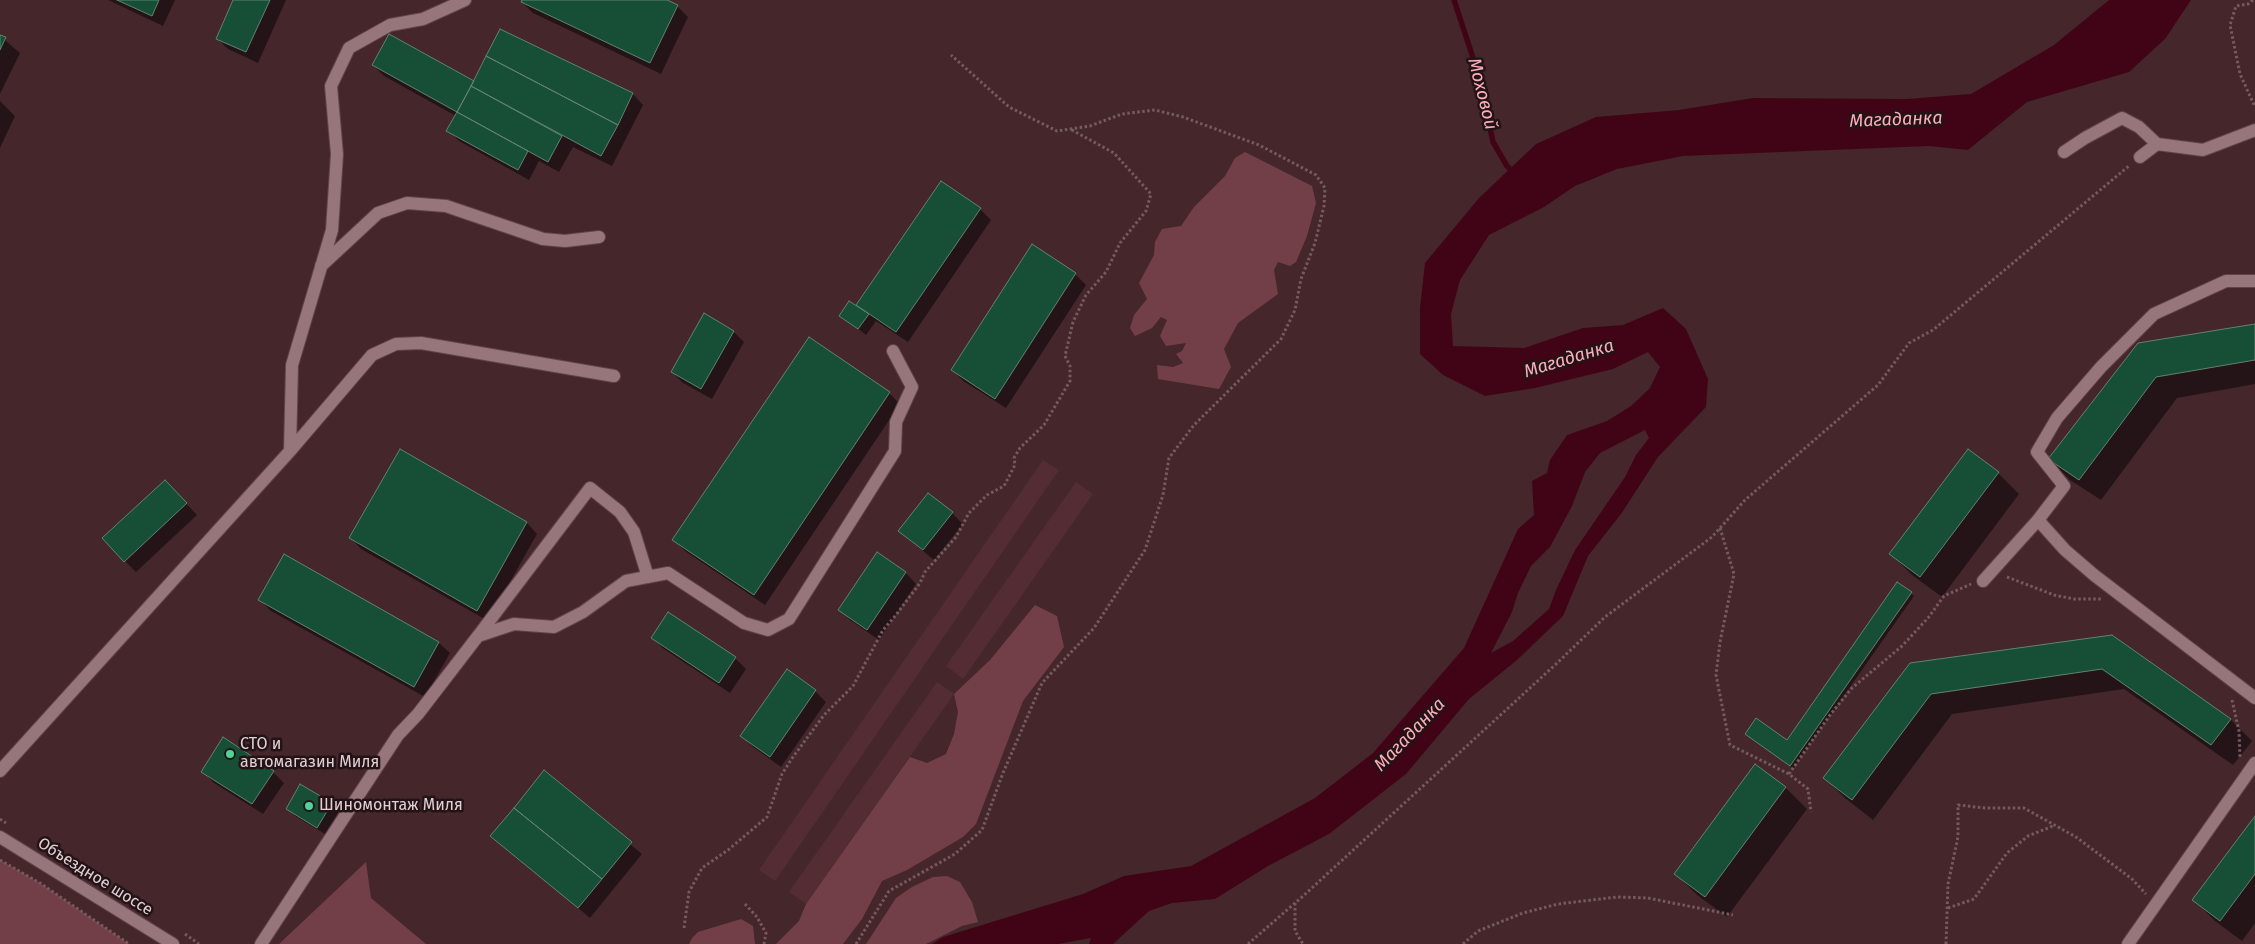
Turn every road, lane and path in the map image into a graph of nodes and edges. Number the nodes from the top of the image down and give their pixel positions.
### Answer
1 (465, 0) edge
2 (2253, 0) edge
3 (951, 55) dead end
4 (2255, 107) edge
5 (1070, 129) junction
6 (2255, 130) edge
7 (2158, 144) junction
8 (2064, 152) dead end
9 (2140, 157) joint
10 (599, 237) dead end
11 (321, 266) junction
12 (2255, 282) edge
13 (893, 350) dead end
14 (614, 376) dead end
15 (290, 451) junction
16 (2038, 520) junction
17 (1720, 528) junction
18 (648, 577) junction
19 (1983, 581) junction
20 (2123, 596) junction
21 (478, 636) junction
22 (2223, 673) junction
23 (2255, 698) edge
24 (2255, 763) edge
25 (0, 770) edge
26 (1789, 774) junction
27 (2244, 779) junction
28 (1811, 812) dead end
29 (2054, 826) junction
30 (0, 838) edge
31 (0, 860) edge
32 (1295, 903) junction
33 (745, 904) dead end
34 (2155, 904) junction
35 (1948, 908) junction
36 (1733, 915) dead end
37 (684, 928) dead end
38 (129, 944) edge
39 (173, 944) edge
40 (261, 944) edge
41 (764, 944) edge
42 (856, 944) edge
43 (1248, 944) edge
44 (1303, 944) edge
45 (1463, 944) edge
46 (1946, 944) edge
47 (2128, 944) edge

1 - 11 street
2 - 4 path
3 - 5 path
5 - 37 path
5 - 42 path
6 - 7 street
7 - 8 street
7 - 9 street
9 - 17 path
10 - 11 street
11 - 15 street
12 - 16 street
13 - 18 street
14 - 15 street
15 - 25 street
16 - 19 street
16 - 20 street
17 - 26 path
17 - 32 path
18 - 21 street
18 - 21 street
19 - 20 path
19 - 26 path
20 - 22 street
21 - 40 street
22 - 23 street
22 - 27 path
24 - 27 street
26 - 28 path
27 - 34 street
29 - 34 path
29 - 35 path
29 - 35 path
30 - 39 street, Объездное шоссе
31 - 38 path
32 - 43 path
32 - 44 path
33 - 41 path
34 - 47 street
35 - 46 path
36 - 45 path

